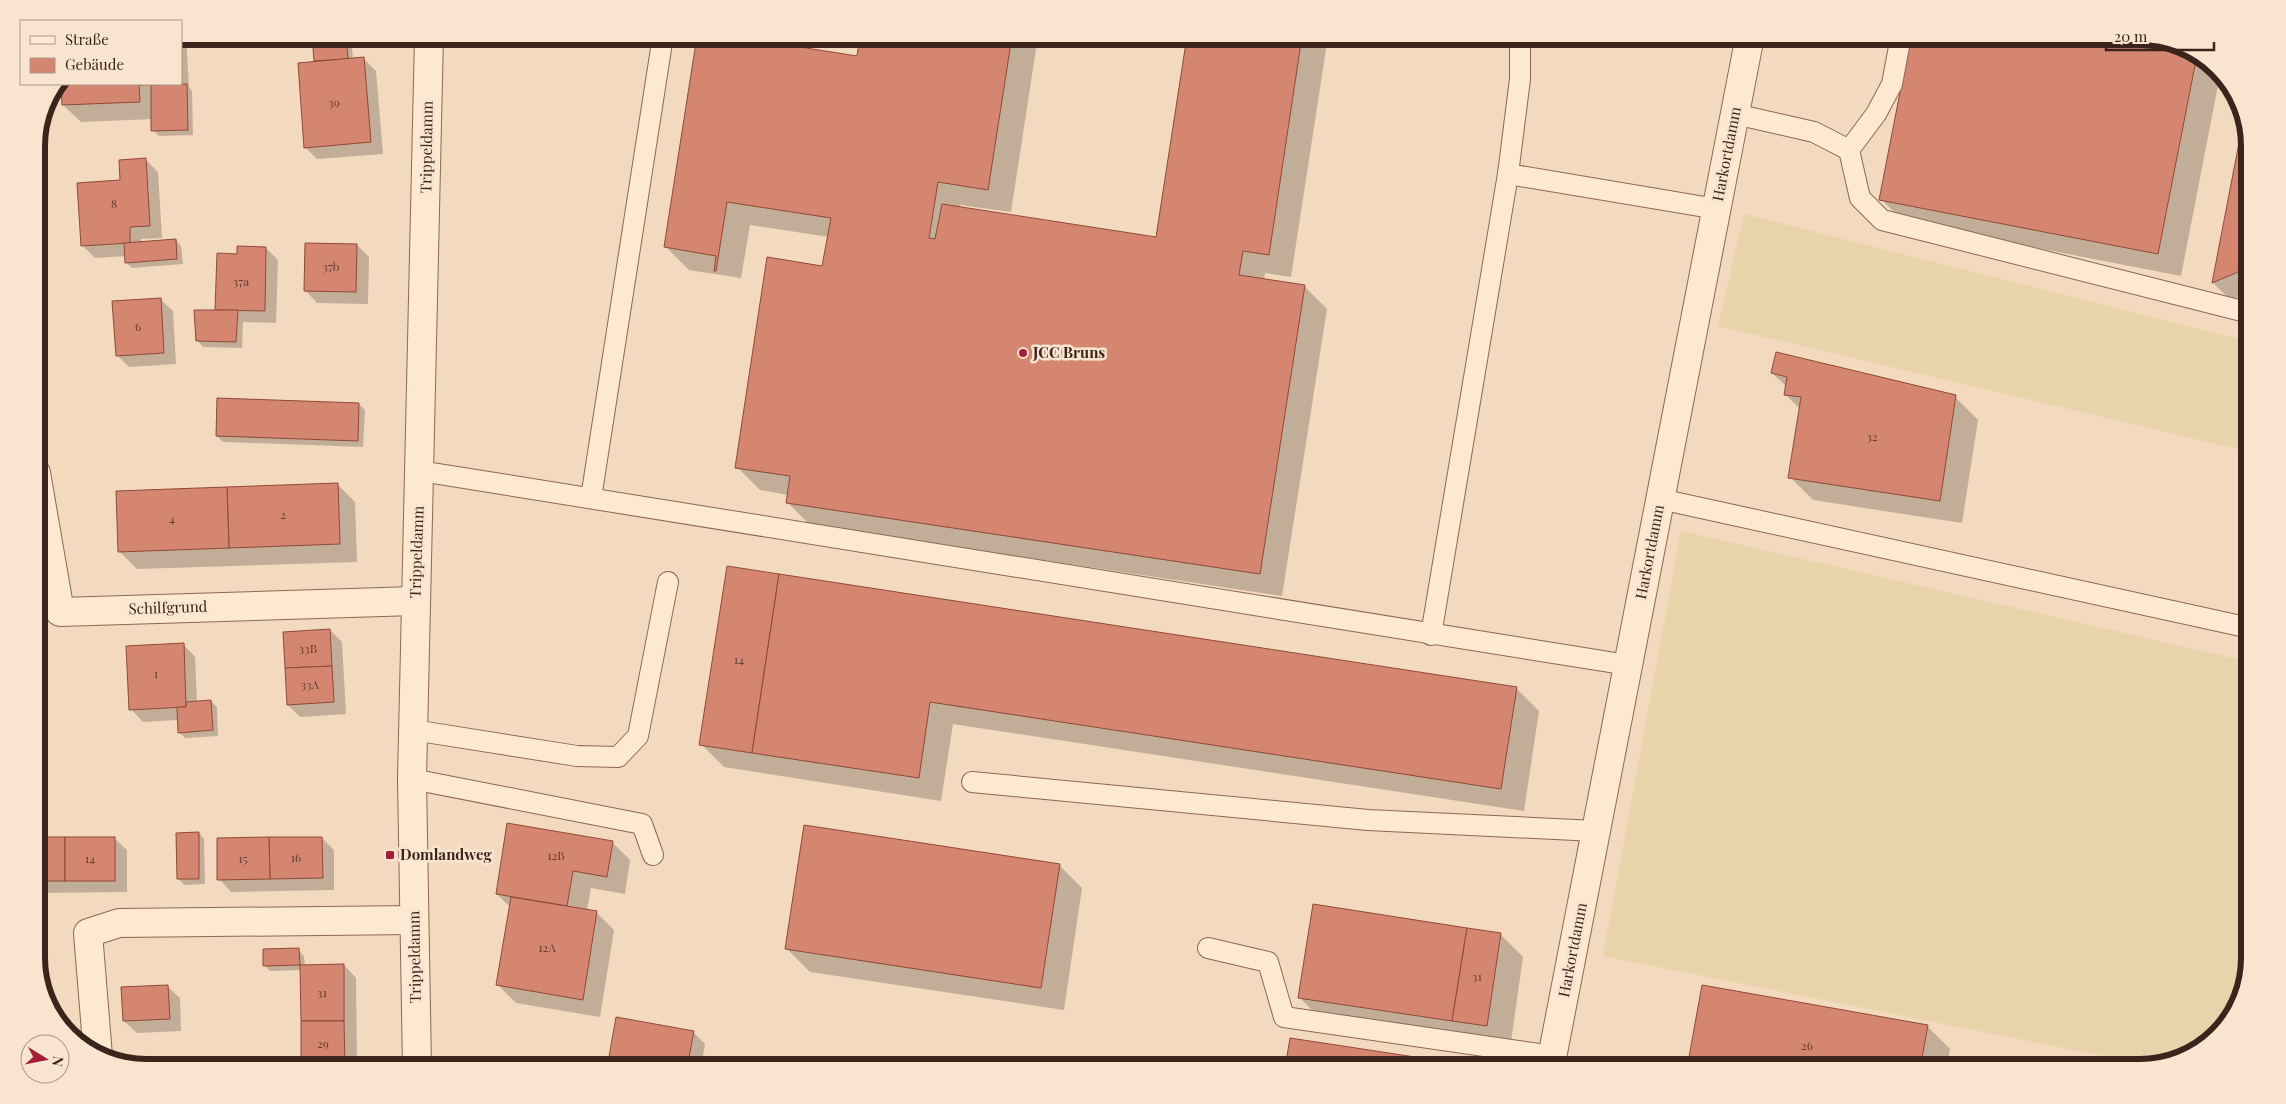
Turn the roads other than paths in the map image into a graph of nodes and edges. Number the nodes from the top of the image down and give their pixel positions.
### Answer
1 (429, 45) edge
2 (662, 45) edge
3 (1520, 45) edge
4 (1748, 45) edge
5 (1899, 45) edge
6 (1735, 114) junction
7 (1849, 150) junction
8 (1508, 174) junction
9 (1717, 209) junction
10 (2241, 311) edge
11 (420, 471) junction
12 (592, 498) junction
13 (1660, 499) junction
14 (45, 525) edge
15 (668, 582) dead end
16 (415, 601) junction
17 (2241, 626) edge
18 (1431, 634) junction
19 (1628, 664) junction
20 (413, 730) junction
21 (412, 779) junction
22 (972, 782) dead end
23 (1596, 831) junction
24 (653, 855) dead end
25 (414, 920) junction
26 (1208, 948) dead end
27 (97, 1046) edge
28 (417, 1059) edge
29 (1534, 1059) edge
30 (1553, 1059) edge

1 - 11 street, Trippeldamm
2 - 12 lane
3 - 8 lane
4 - 6 street, Harkortdamm
5 - 7 lane
6 - 7 lane
6 - 9 street, Harkortdamm
7 - 10 lane
8 - 9 lane
8 - 18 lane
9 - 13 street, Harkortdamm
11 - 12 lane
11 - 16 street, Trippeldamm
12 - 18 lane
13 - 17 lane
13 - 19 street, Harkortdamm
14 - 16 street, Schilfgrund
15 - 20 lane
16 - 20 street, Trippeldamm
18 - 19 lane
19 - 23 street, Harkortdamm
20 - 21 street, Trippeldamm
21 - 24 lane
21 - 25 street, Trippeldamm
22 - 23 lane
23 - 30 street, Harkortdamm
25 - 27 street
25 - 28 street, Trippeldamm
26 - 29 lane

